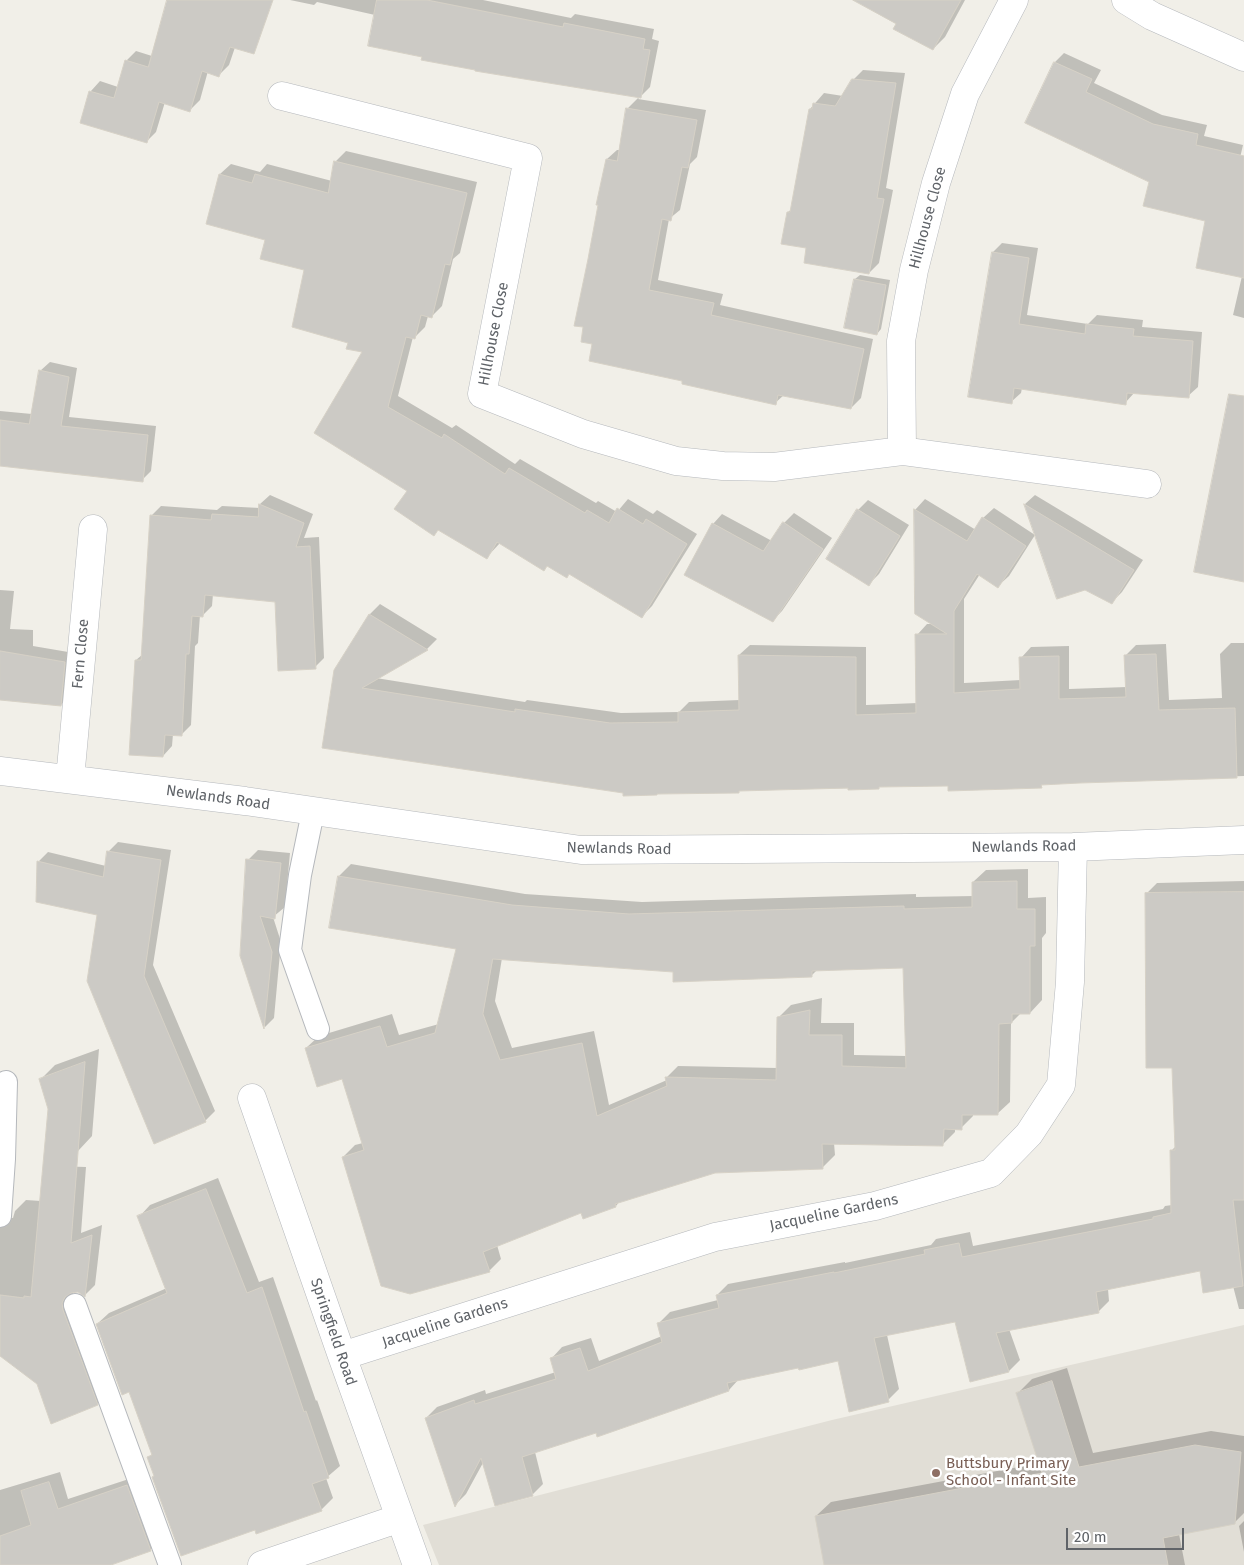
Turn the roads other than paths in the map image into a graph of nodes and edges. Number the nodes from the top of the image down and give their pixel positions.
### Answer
1 (1014, 0) edge
2 (1126, 0) edge
3 (1244, 57) edge
4 (282, 96) dead end
5 (902, 451) junction
6 (1147, 484) dead end
7 (93, 529) dead end
8 (0, 771) edge
9 (70, 779) junction
10 (313, 812) junction
11 (1244, 840) edge
12 (1073, 847) junction
13 (318, 1029) dead end
14 (6, 1082) dead end
15 (252, 1098) dead end
16 (2, 1158) edge
17 (0, 1216) edge
18 (75, 1305) dead end
19 (342, 1356) junction
20 (400, 1518) junction
21 (170, 1565) edge
22 (262, 1565) edge
23 (417, 1565) edge

1 - 5 street, Hillhouse Close
2 - 3 street
4 - 5 street, Hillhouse Close
5 - 6 street, Hillhouse Close
7 - 9 street, Fern Close
8 - 9 street, Newlands Road
9 - 10 street, Newlands Road
10 - 12 street, Newlands Road
10 - 13 lane
11 - 12 street, Newlands Road
12 - 19 street, Jacqueline Gardens
14 - 16 lane
15 - 19 street, Springfield Road
16 - 17 lane
18 - 21 lane
19 - 20 street, Springfield Road
20 - 22 street
20 - 23 street, Springfield Road

